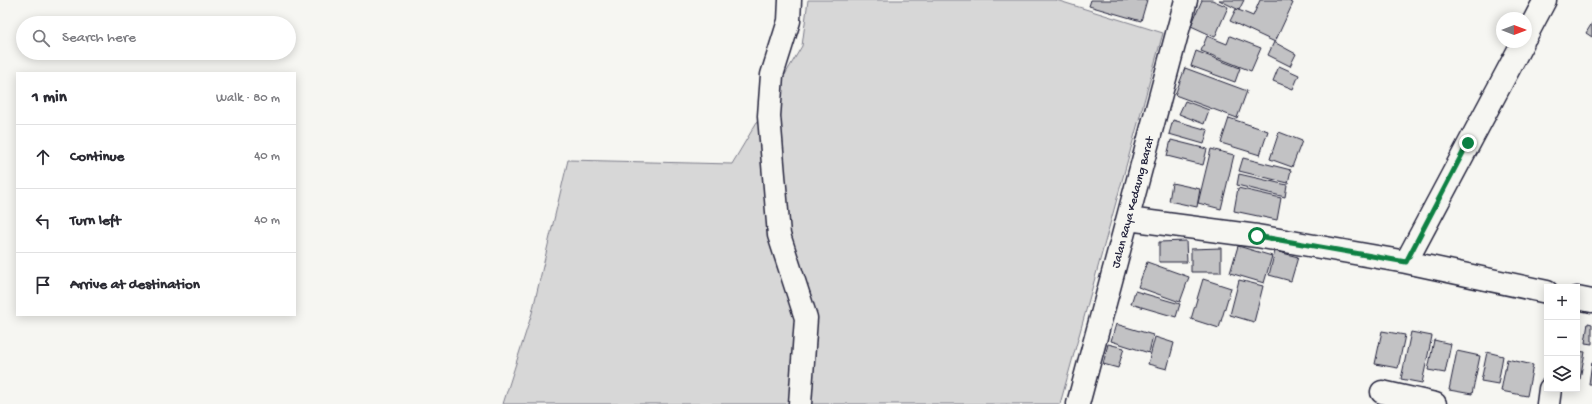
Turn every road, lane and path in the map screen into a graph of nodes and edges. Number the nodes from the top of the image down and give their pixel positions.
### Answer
1 (790, 0) edge
2 (1186, 0) edge
3 (1545, 0) edge
4 (1532, 25) edge
5 (1519, 48) edge
6 (1128, 219) junction
7 (1406, 262) junction
8 (1544, 291) edge
9 (1580, 299) edge
10 (1592, 301) edge
11 (1382, 392) dead end
12 (1550, 392) edge
13 (800, 404) edge
14 (1078, 404) edge
15 (1435, 404) edge
16 (1548, 404) edge

1 - 13 street
2 - 6 street, Jalan Raya Kedaung Barat
3 - 4 street
5 - 7 street
6 - 7 street
6 - 14 street, Jalan Raya Kedaung Barat
7 - 8 street
9 - 10 street
11 - 15 street
12 - 16 street

